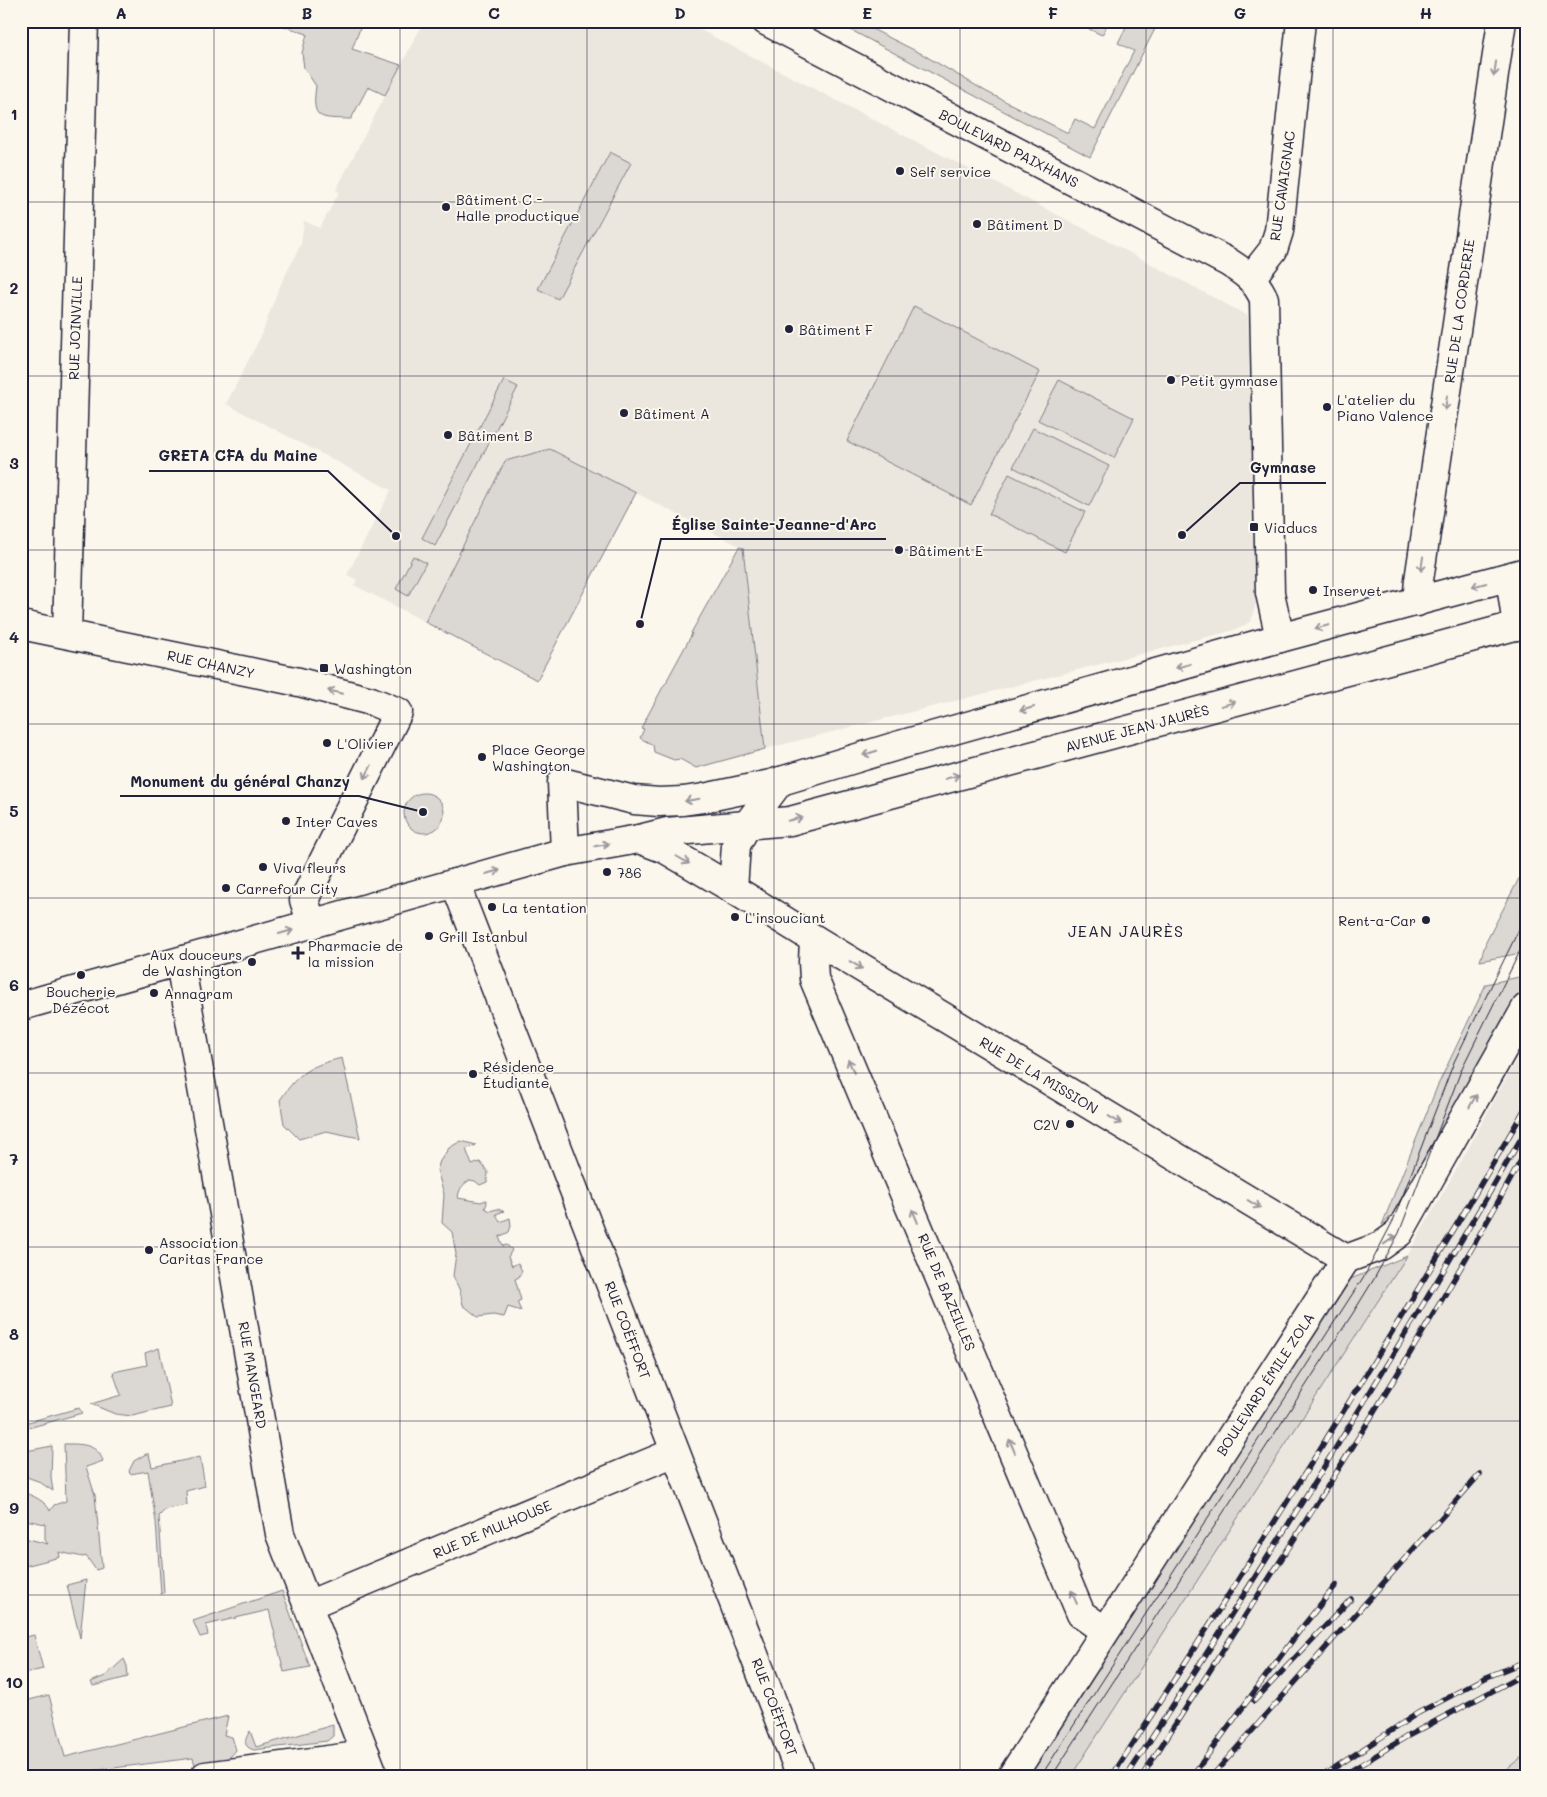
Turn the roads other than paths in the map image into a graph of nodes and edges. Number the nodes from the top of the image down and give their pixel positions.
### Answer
1 (84, 21) edge
2 (766, 21) edge
3 (1301, 21) edge
4 (1502, 21) edge
5 (1251, 278) junction
6 (1518, 575) edge
7 (1418, 602) junction
8 (1520, 622) edge
9 (21, 625) edge
10 (67, 634) junction
11 (1280, 638) junction
12 (780, 781) junction
13 (747, 825) junction
14 (639, 839) junction
15 (565, 852) junction
16 (455, 883) junction
17 (733, 889) junction
18 (312, 924) junction
19 (814, 940) junction
20 (180, 962) junction
21 (21, 1006) edge
22 (1526, 1008) edge
23 (1346, 1259) junction
24 (675, 1452) junction
25 (308, 1605) junction
26 (1105, 1632) junction
27 (370, 1765) edge
28 (205, 1776) edge
29 (801, 1776) edge
30 (1012, 1776) edge

1 - 10 street, RUE JOINVILLE
2 - 5 street, BOULEVARD PAIXHANS
3 - 5 street, RUE CAVAIGNAC
4 -> 7 street, RUE DE LA CORDERIE
5 - 11 street
6 -> 7 street
6 - 8 street
7 -> 11 street
13 -> 8 street, AVENUE JEAN JAURÈS
9 - 10 street, RUE CHANZY
10 - 18 street, RUE CHANZY
11 -> 12 street
12 - 13 street
12 -> 15 street
13 - 14 street, AVENUE JEAN JAURÈS
13 - 17 street
15 -> 14 street
14 -> 17 street, RUE DE LA MISSION
16 -> 15 street
16 - 18 street
16 - 24 street, RUE COËFFORT
17 - 19 street, RUE DE LA MISSION
20 -> 18 street
19 -> 23 street, RUE DE LA MISSION
26 -> 19 street, RUE DE BAZEILLES
20 - 21 street
20 - 25 street, RUE MANGEARD
23 -> 22 street
23 - 26 street, BOULEVARD ÉMILE ZOLA
24 - 25 street, RUE DE MULHOUSE
24 - 29 street, RUE COËFFORT
25 - 27 street, RUE MANGEARD
26 - 30 street, BOULEVARD ÉMILE ZOLA
27 - 28 street

